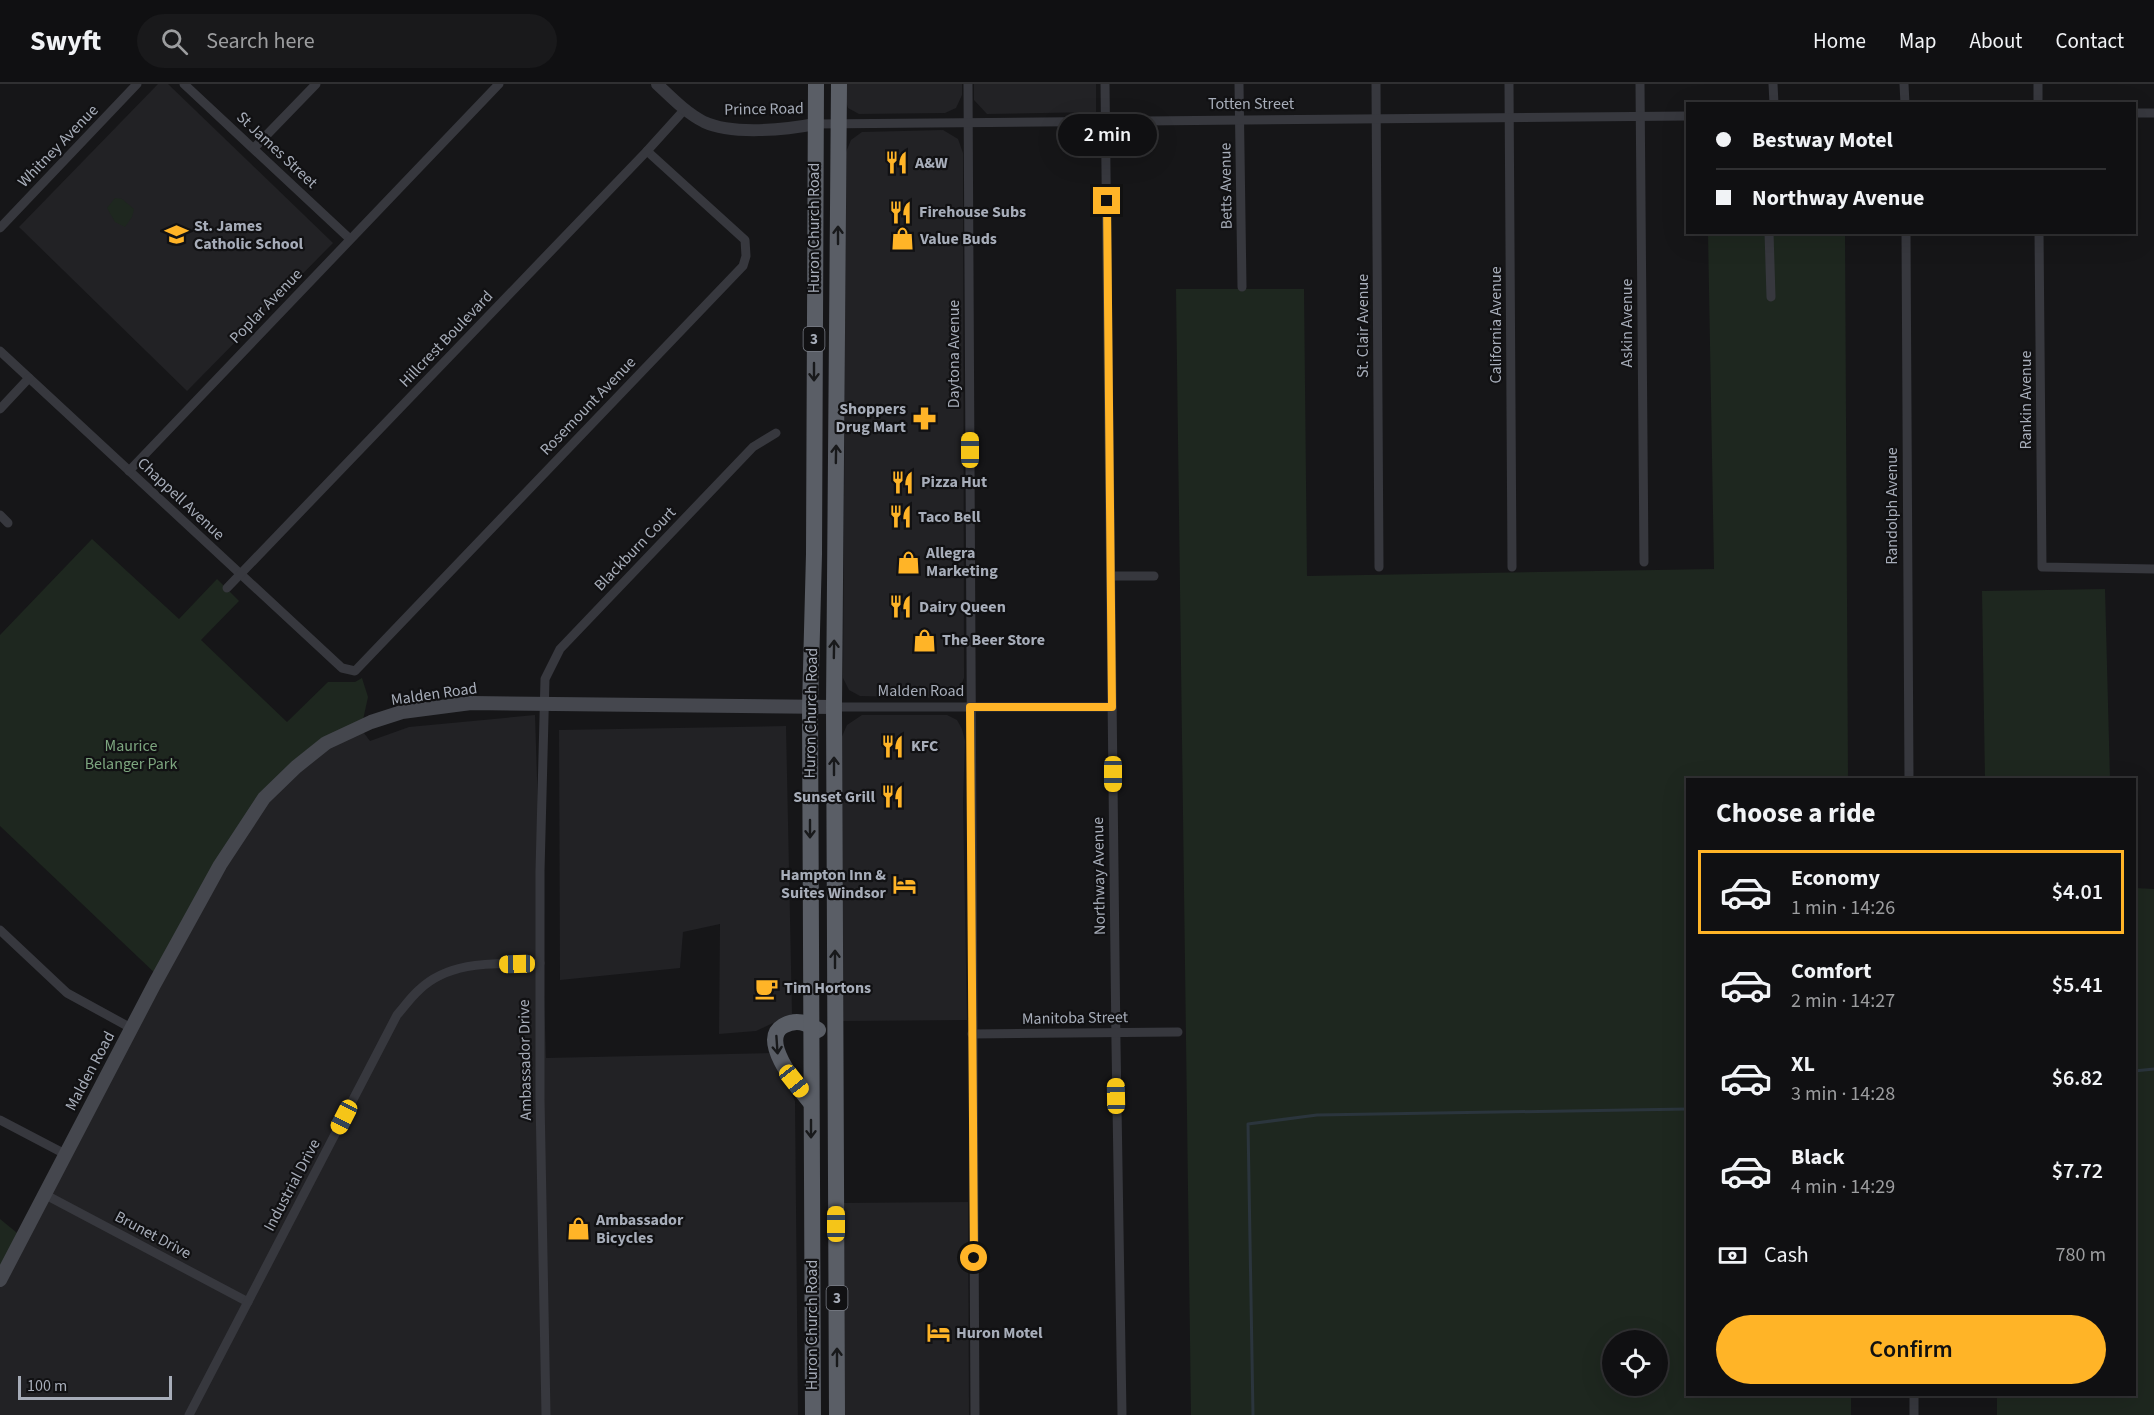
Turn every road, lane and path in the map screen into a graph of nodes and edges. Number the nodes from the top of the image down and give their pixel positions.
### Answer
1 (137, 84) edge
2 (184, 84) edge
3 (316, 84) edge
4 (499, 84) edge
5 (657, 84) edge
6 (816, 84) edge
7 (839, 84) edge
8 (968, 84) edge
9 (1106, 84) edge
10 (1239, 84) edge
11 (1376, 84) edge
12 (1509, 84) edge
13 (1640, 84) edge
14 (1773, 84) edge
15 (1904, 84) edge
16 (2038, 84) edge
17 (1774, 102) edge
18 (1905, 102) edge
19 (2038, 102) edge
20 (685, 109) junction
21 (2136, 113) edge
22 (2154, 113) edge
23 (1686, 116) edge
24 (1510, 117) junction
25 (1641, 117) junction
26 (1376, 118) junction
27 (1106, 120) junction
28 (1240, 120) junction
29 (969, 122) junction
30 (838, 123) junction
31 (815, 124) junction
32 (254, 148) junction
33 (647, 151) junction
34 (0, 228) edge
35 (1769, 234) edge
36 (1906, 234) edge
37 (2039, 234) edge
38 (350, 239) junction
39 (1242, 287) dead end
40 (1771, 297) dead end
41 (0, 351) edge
42 (29, 378) junction
43 (0, 409) edge
44 (776, 433) dead end
45 (129, 471) junction
46 (0, 515) edge
47 (8, 523) dead end
48 (1644, 562) dead end
49 (1379, 567) dead end
50 (1512, 567) dead end
51 (2154, 569) edge
52 (240, 575) junction
53 (1111, 576) junction
54 (1154, 576) dead end
55 (227, 588) dead end
56 (342, 668) joint
57 (544, 704) junction
58 (810, 707) junction
59 (834, 707) junction
60 (970, 707) junction
61 (1112, 707) junction
62 (1909, 778) edge
63 (0, 930) edge
64 (540, 963) junction
65 (811, 1026) junction
66 (131, 1028) junction
67 (1115, 1032) junction
68 (1178, 1032) dead end
69 (972, 1034) junction
70 (835, 1038) junction
71 (811, 1103) junction
72 (0, 1120) edge
73 (65, 1154) junction
74 (44, 1194) junction
75 (0, 1280) edge
76 (248, 1302) junction
77 (1914, 1396) edge
78 (189, 1415) edge
79 (546, 1415) edge
80 (813, 1415) edge
81 (837, 1415) edge
82 (975, 1415) edge
83 (1122, 1415) edge
84 (1914, 1415) edge

1 - 34 street, Whitney Avenue
2 - 32 street, St James Street
3 - 32 street
4 - 38 street, Poplar Avenue
5 - 20 street, Prince Road
6 - 31 highway, Huron Church Road / 3
7 - 30 highway, Huron Church Road / 3
8 - 29 street, Daytona Avenue
9 - 27 street, Northway Avenue
10 - 28 street, Betts Avenue
11 - 26 street, St. Clair Avenue
12 - 24 street, California Avenue
13 - 25 street, Askin Avenue
14 - 17 street
15 - 18 street
16 - 19 street
20 - 31 street, Prince Road
20 - 33 street, Hillcrest Boulevard
21 - 22 street
23 - 25 street, Totten Street
24 - 25 street, Totten Street
24 - 26 street, Totten Street
24 - 50 street, California Avenue
25 - 48 street, Askin Avenue
26 - 28 street, Totten Street
26 - 49 street, St. Clair Avenue
27 - 28 street, Totten Street
27 - 29 street, Totten Street
27 - 53 street, Northway Avenue
28 - 39 street, Betts Avenue
29 - 30 street, Totten Street
29 - 60 street, Daytona Avenue
30 - 31 street, Totten Street
59 -> 30 highway, Huron Church Road / 3
31 -> 58 highway, Huron Church Road / 3
32 - 38 street, St James Street
33 - 52 street, Hillcrest Boulevard
33 - 56 street, Rosemount Avenue
35 - 40 street
36 - 62 street, Randolph Avenue
37 - 51 street, Rankin Avenue
38 - 45 street, Poplar Avenue
41 - 42 street, Chappell Avenue
42 - 43 street
42 - 45 street, Chappell Avenue
44 - 57 street, Blackburn Court
45 - 52 street, Chappell Avenue
46 - 47 street
52 - 55 street, Hillcrest Boulevard
52 - 56 street, Chappell Avenue
53 - 54 street
53 - 61 street, Northway Avenue
57 - 58 main road, Malden Road
57 - 64 street, Ambassador Drive
57 - 66 main road, Malden Road
58 - 59 main road, Malden Road
58 -> 65 highway, Huron Church Road / 3
59 - 60 street, Malden Road
70 -> 59 highway, Huron Church Road / 3
60 - 61 street, Malden Road
60 - 69 street, Daytona Avenue
61 - 67 street, Northway Avenue
63 - 66 street
64 - 76 street, Industrial Drive
64 - 79 street, Ambassador Drive
65 - 70 highway
65 - 71 highway, Huron Church Road / 3
65 -> 71 highway
66 - 73 main road, Malden Road
67 - 68 street, Manitoba Street
67 - 69 street, Manitoba Street
67 - 83 street, Northway Avenue
69 - 82 street, Daytona Avenue
81 -> 70 highway, Huron Church Road / 3
71 -> 80 highway, Huron Church Road / 3
72 - 73 street
73 - 74 main road, Malden Road
74 - 75 main road, Malden Road
74 - 76 street, Brunet Drive
76 - 78 street, Industrial Drive
77 - 84 street

